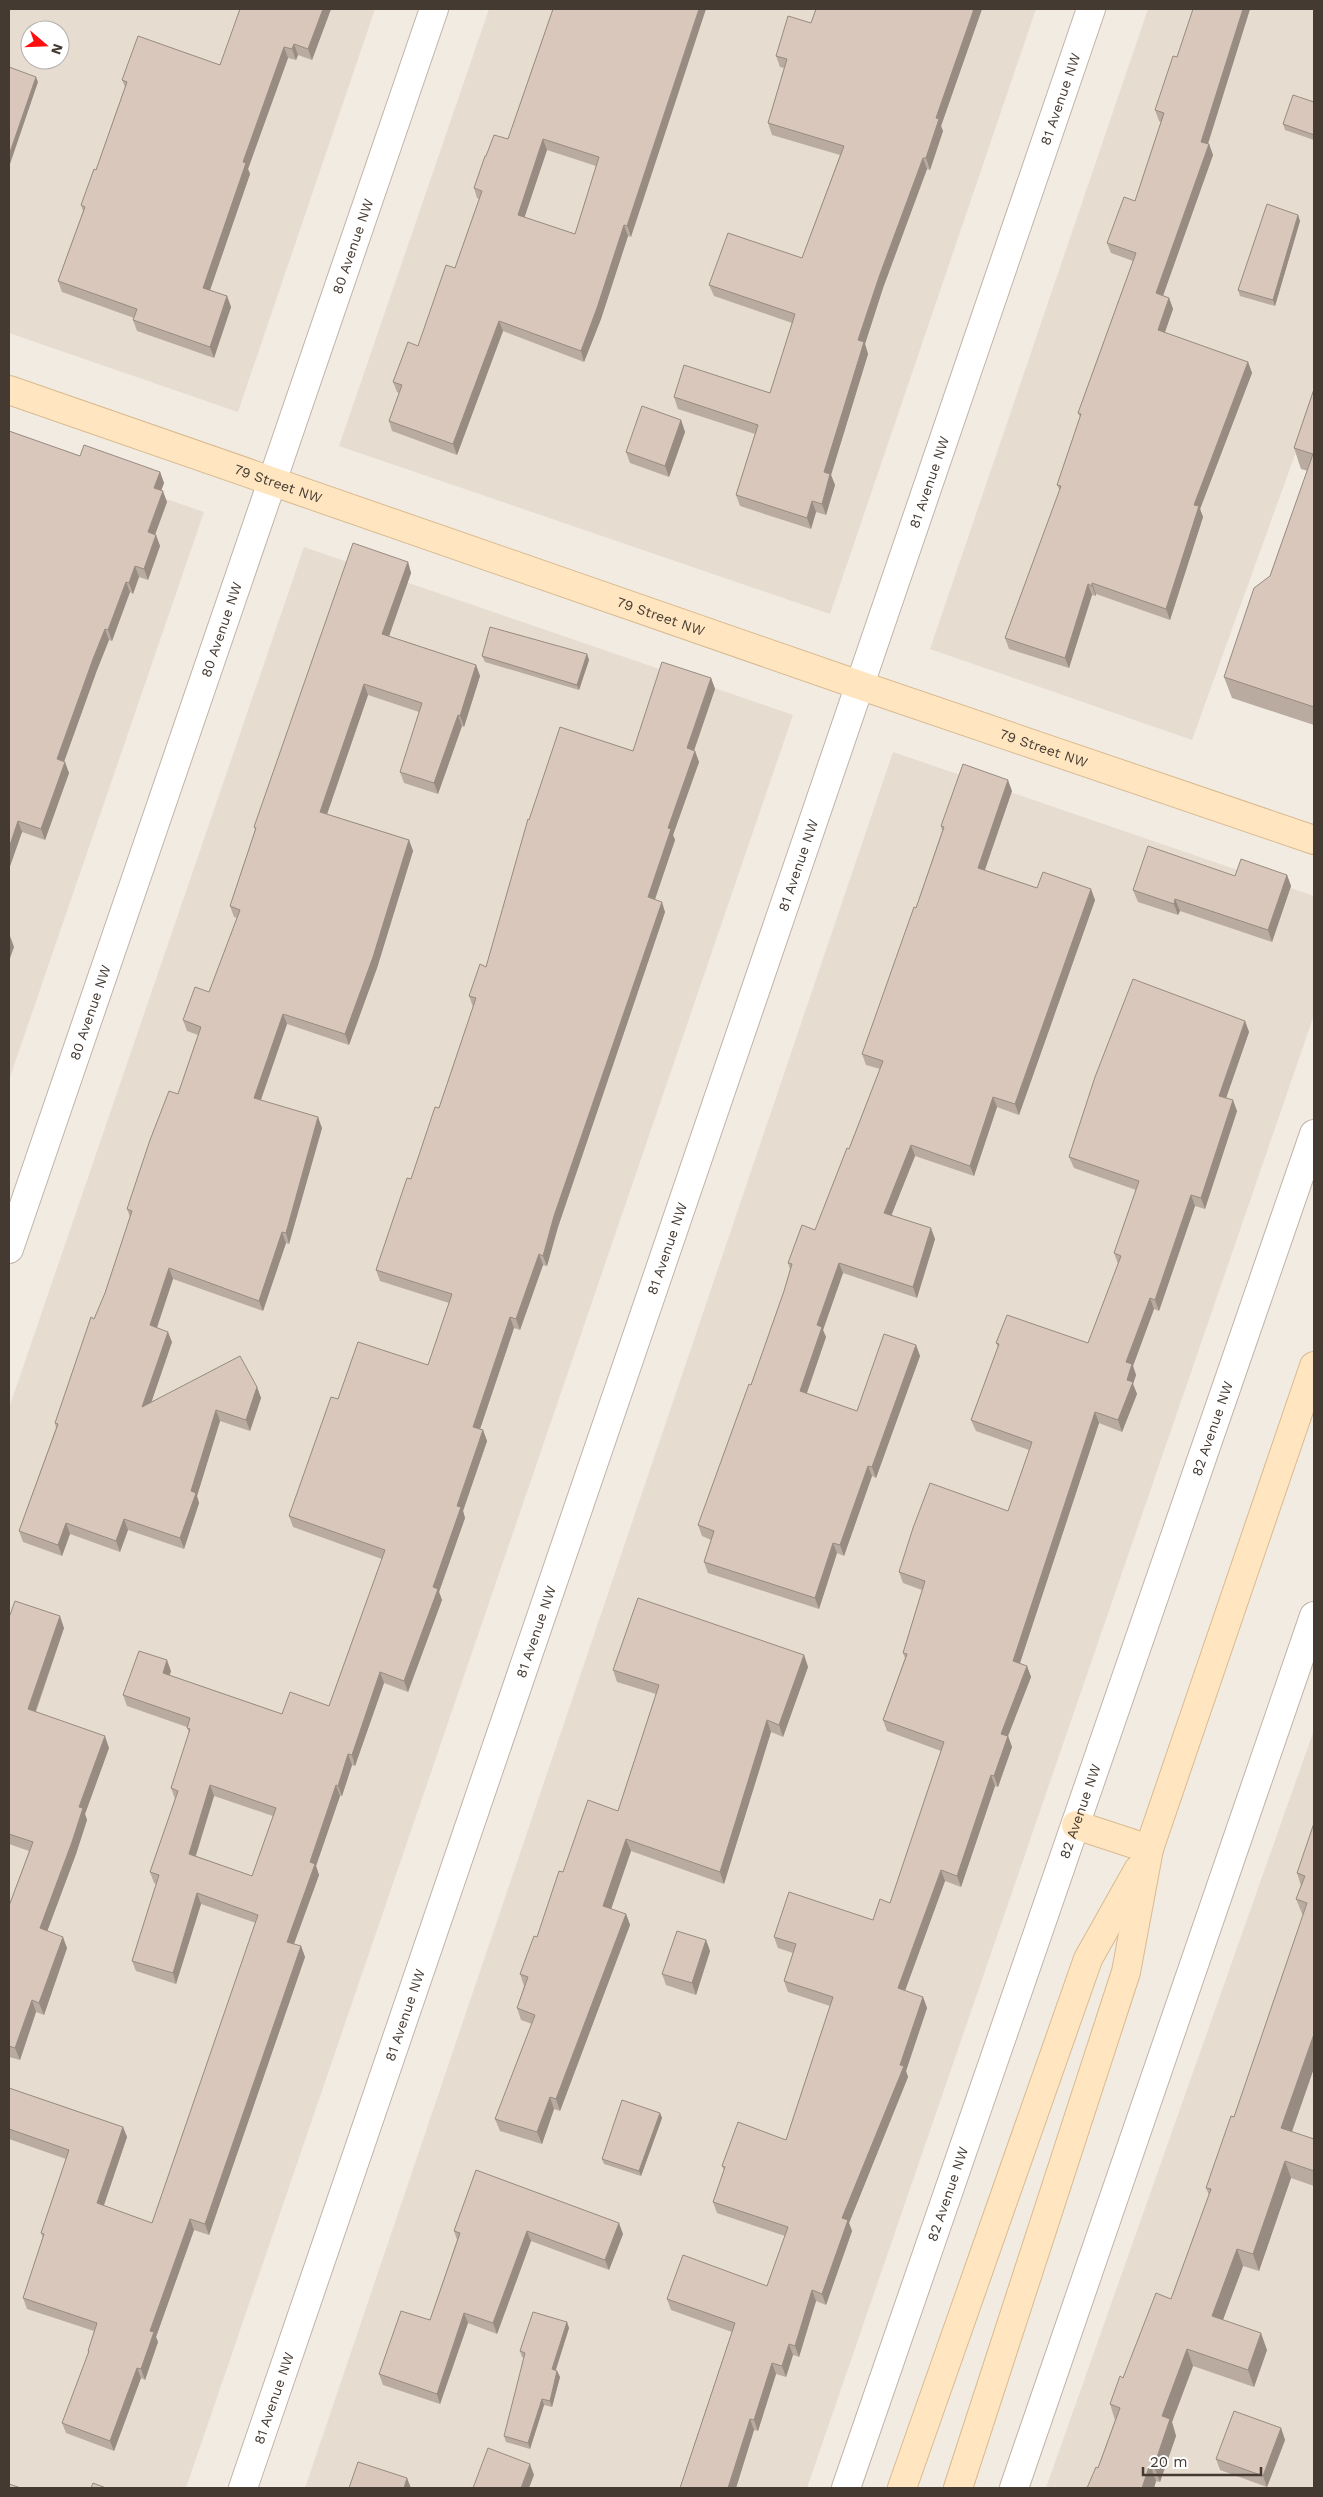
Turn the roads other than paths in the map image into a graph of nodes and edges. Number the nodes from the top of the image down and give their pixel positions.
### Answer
1 (434, 9) edge
2 (1091, 9) edge
3 (9, 390) edge
4 (273, 482) junction
5 (859, 685) junction
6 (1314, 840) edge
7 (1314, 1134) edge
8 (9, 1249) edge
9 (1314, 1366) edge
10 (1314, 1616) edge
11 (1076, 1825) junction
12 (1149, 1849) junction
13 (243, 2488) edge
14 (846, 2488) edge
15 (902, 2488) edge
16 (958, 2488) edge
17 (1014, 2488) edge

1 - 4 street, 80 Avenue NW
2 - 5 street, 81 Avenue NW
3 - 4 main road, 79 Street NW
4 - 5 main road, 79 Street NW
4 - 8 street, 80 Avenue NW
5 - 6 main road, 79 Street NW
5 - 13 street, 81 Avenue NW
7 - 11 street, 82 Avenue NW
9 - 12 main road
10 - 17 street
11 - 12 main road
11 - 14 street, 82 Avenue NW
12 - 15 main road
12 - 16 main road

